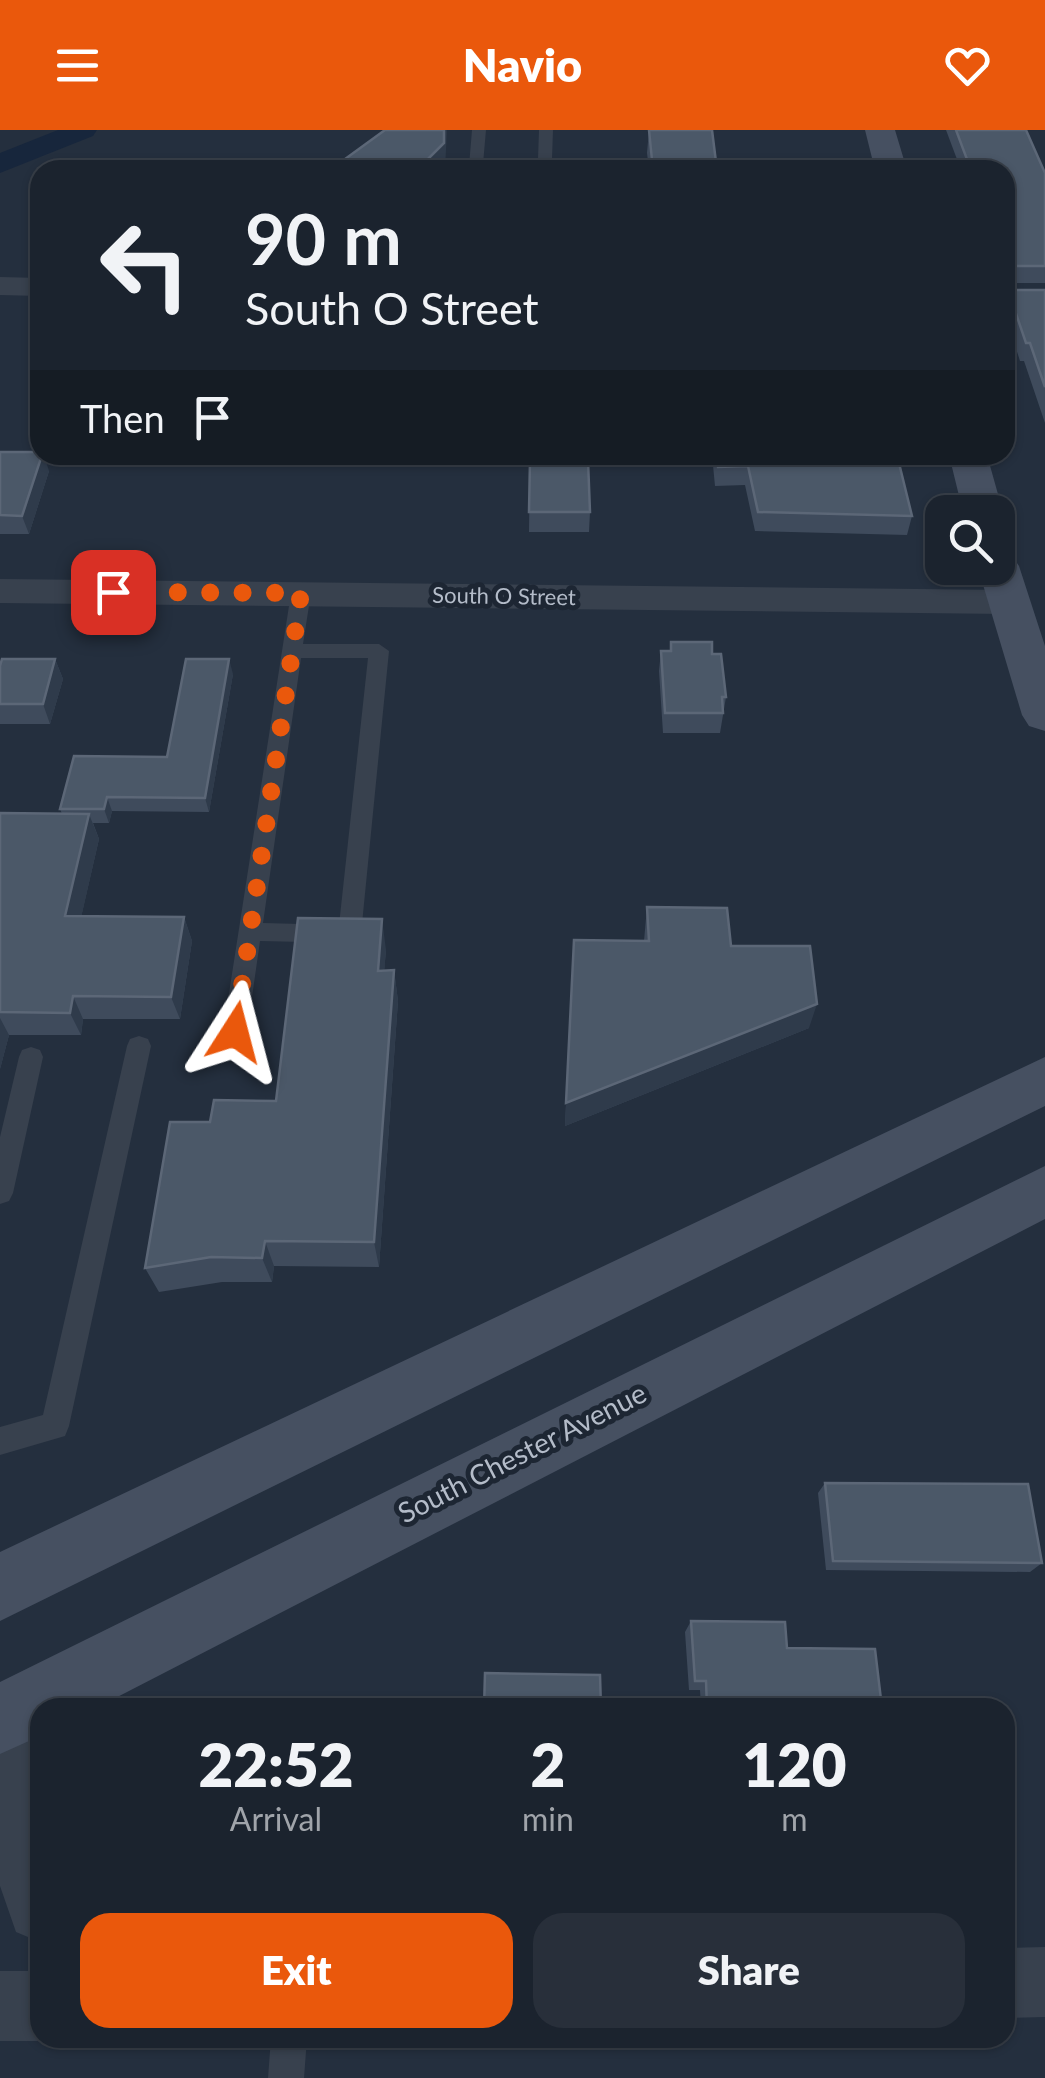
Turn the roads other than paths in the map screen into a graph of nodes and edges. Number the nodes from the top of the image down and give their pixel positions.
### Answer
1 (479, 130) edge
2 (546, 130) edge
3 (880, 130) edge
4 (476, 160) edge
5 (547, 160) edge
6 (888, 160) edge
7 (0, 286) edge
8 (30, 287) edge
9 (971, 465) edge
10 (979, 495) edge
11 (925, 585) edge
12 (1002, 585) edge
13 (0, 591) edge
14 (301, 593) junction
15 (292, 650) junction
16 (1045, 715) edge
17 (250, 932) junction
18 (235, 1032) dead end
19 (138, 1046) dead end
20 (31, 1057) dead end
21 (1045, 1080) edge
22 (1045, 1191) edge
23 (0, 1192) edge
24 (0, 1442) edge
25 (0, 1587) edge
26 (43, 1698) edge
27 (30, 1705) edge
28 (0, 1720) edge
29 (0, 1733) edge
30 (30, 1871) edge
31 (1045, 1982) edge
32 (1015, 1983) edge
33 (0, 2006) edge
34 (30, 2006) edge
35 (288, 2048) edge
36 (286, 2078) edge

1 - 4 lane
2 - 5 lane
3 - 6 main road
7 - 8 street
9 - 10 main road
11 - 14 street, South O Street
12 - 16 main road
13 - 14 street, South O Street
14 - 15 lane
15 - 17 lane
15 - 17 lane
17 - 18 lane
19 - 24 lane
20 - 23 lane
21 - 25 main road
22 - 26 main road, South Chester Avenue
27 - 28 main road, South Chester Avenue
29 - 30 street
31 - 32 street
33 - 34 street
35 - 36 lane

